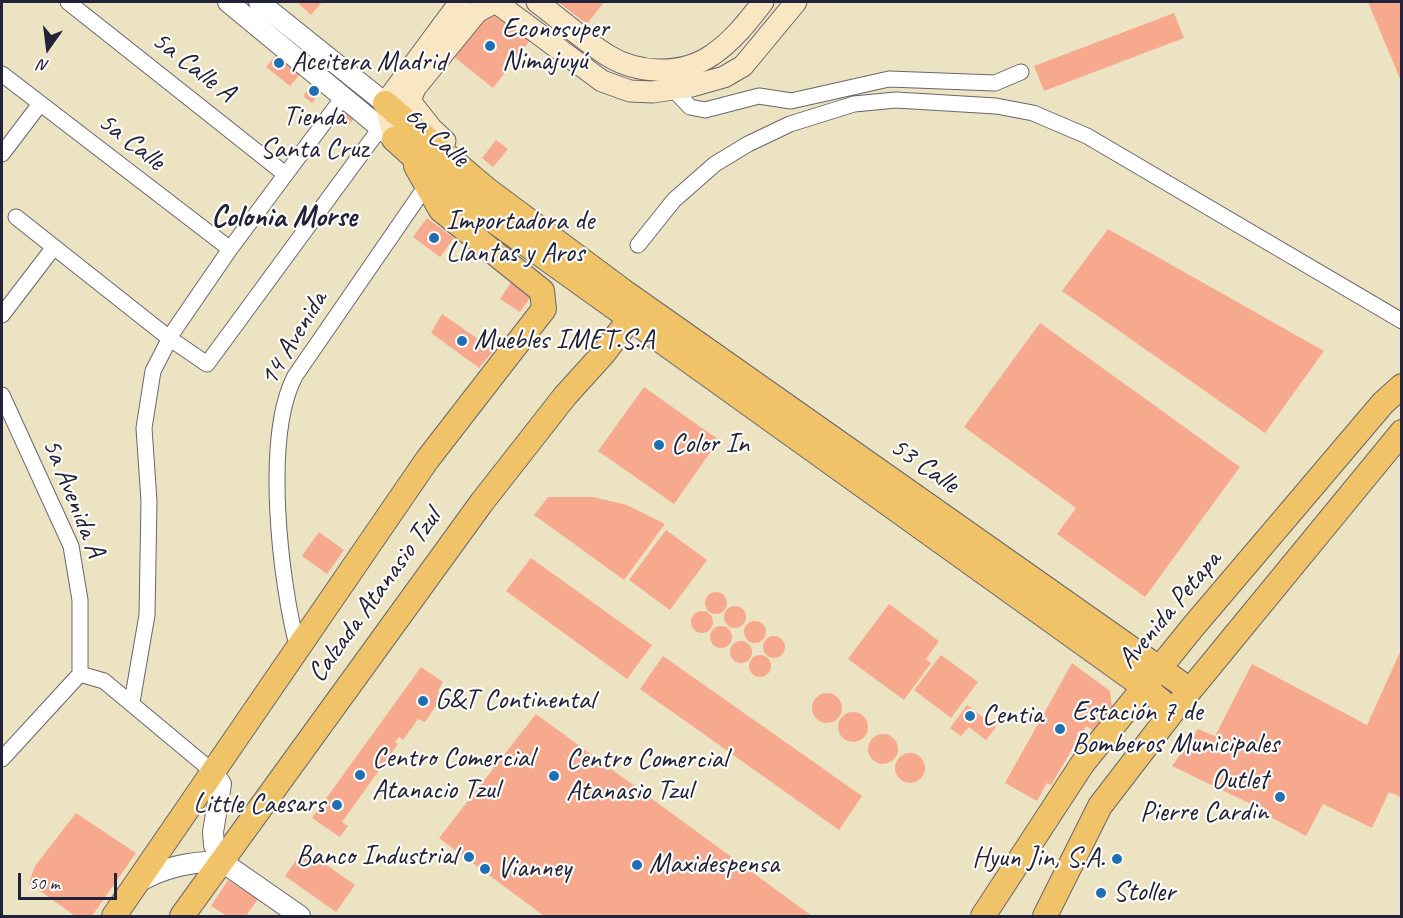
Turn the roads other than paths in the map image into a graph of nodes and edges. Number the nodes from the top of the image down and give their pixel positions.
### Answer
1 (68, 2) edge
2 (228, 2) edge
3 (259, 2) edge
4 (537, 2) edge
5 (763, 2) edge
6 (796, 2) edge
7 (476, 5) edge
8 (1021, 72) dead end
9 (2, 74) edge
10 (673, 89) junction
11 (344, 96) junction
12 (385, 103) junction
13 (40, 104) junction
14 (394, 139) junction
15 (2, 154) edge
16 (285, 174) junction
17 (426, 186) junction
18 (486, 189) junction
19 (16, 217) dead end
20 (638, 245) dead end
21 (54, 247) junction
22 (230, 249) junction
23 (595, 283) junction
24 (625, 304) junction
25 (2, 315) edge
26 (1401, 321) edge
27 (169, 339) junction
28 (603, 354) junction
29 (691, 364) junction
30 (1401, 386) edge
31 (2, 395) edge
32 (1401, 432) edge
33 (298, 649) junction
34 (1160, 668) junction
35 (80, 674) junction
36 (1144, 687) junction
37 (1190, 690) junction
38 (132, 702) junction
39 (1173, 711) junction
40 (2, 759) edge
41 (212, 771) junction
42 (221, 861) junction
43 (135, 884) junction
44 (114, 916) edge
45 (182, 916) edge
46 (300, 916) edge
47 (983, 916) edge
48 (1045, 916) edge

1 - 16 street, 5a Calle A
2 - 11 street, 6a Calle
3 - 12 street, 6a Calle
4 - 5 main road
6 - 10 main road
7 - 10 main road
7 - 12 main road
7 - 18 main road
8 - 10 street
9 - 13 street, 5a Calle
11 - 14 street, 6a Calle
11 - 16 street
12 - 14 main road
12 - 18 main road, 6a Calle
13 - 15 street
13 - 22 street, 5a Calle
14 - 17 main road
14 - 23 main road, 6a Calle
14 - 27 street
16 - 22 street
17 - 33 street, 14 Avenida
17 - 33 main road, Calzada Atanasio Tzul
18 - 23 main road, 6a Calle
19 - 21 street
20 - 26 street
21 - 25 street
21 - 27 street
22 - 27 street
23 - 24 main road, 6a Calle
24 - 28 main road, Calzada Atanasio Tzul
24 - 29 main road, 53 Calle
24 - 34 main road, 53 Calle
27 - 38 street
28 - 29 main road
28 - 42 main road, Calzada Atanasio Tzul
29 - 36 main road, 53 Calle
30 - 34 main road, Avenida Petapa
31 - 35 street, 5a Avenida A
32 - 37 main road
33 - 41 main road, Calzada Atanasio Tzul
34 - 36 main road, Avenida Petapa
34 - 37 main road, 53 Calle
35 - 38 street
35 - 40 street
36 - 39 main road, 53 Calle
36 - 47 main road, Avenida Petapa
37 - 39 main road
38 - 41 street
39 - 48 main road
41 - 42 street
41 - 43 main road, Calzada Atanasio Tzul
42 - 43 street
42 - 45 main road, Calzada Atanasio Tzul
42 - 46 street
43 - 44 main road, Calzada Atanasio Tzul

